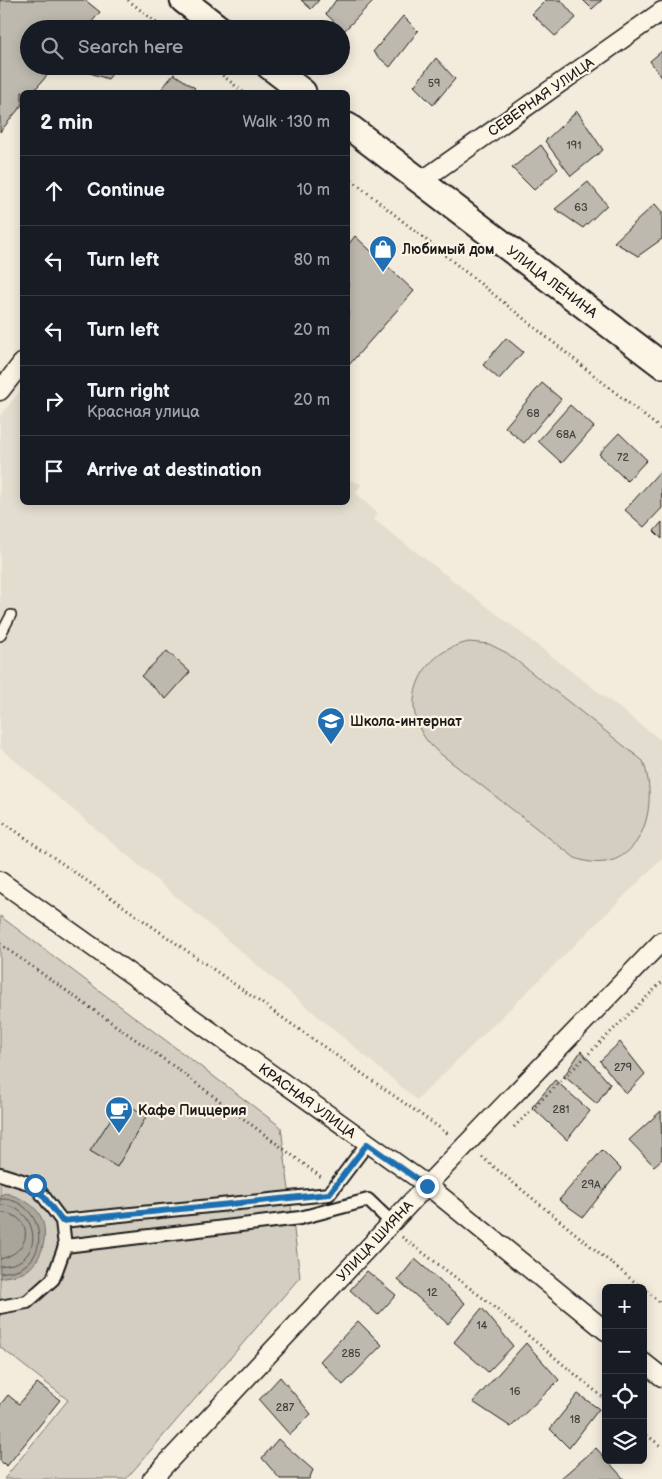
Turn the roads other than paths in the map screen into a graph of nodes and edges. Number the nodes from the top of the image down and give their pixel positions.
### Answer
1 (183, 0) edge
2 (662, 11) edge
3 (209, 20) edge
4 (281, 75) edge
5 (300, 90) edge
6 (350, 128) edge
7 (420, 182) junction
8 (662, 365) edge
9 (20, 366) edge
10 (0, 391) edge
11 (11, 615) dead end
12 (0, 636) edge
13 (0, 881) edge
14 (662, 941) edge
15 (367, 1144) junction
16 (0, 1174) edge
17 (427, 1186) junction
18 (62, 1221) junction
19 (394, 1228) junction
20 (65, 1246) junction
21 (0, 1307) edge
22 (602, 1329) edge
23 (647, 1365) edge
24 (662, 1378) edge
25 (152, 1479) edge

1 - 3 main road
2 - 7 street, СЕВЕРНАЯ УЛИЦА
4 - 5 main road
6 - 7 main road, УЛИЦА ЛЕНИНА
7 - 8 main road, УЛИЦА ЛЕНИНА
9 - 10 street
11 - 12 lane
13 - 15 street, КРАСНАЯ УЛИЦА
14 - 17 street, УЛИЦА ШИЯНА
15 - 17 street, КРАСНАЯ УЛИЦА
15 - 18 street
16 - 18 street
17 - 19 street, УЛИЦА ШИЯНА
17 - 22 street, КРАСНАЯ УЛИЦА
18 - 20 street
19 - 20 street
19 - 25 street, УЛИЦА ШИЯНА
20 - 21 street
23 - 24 street

